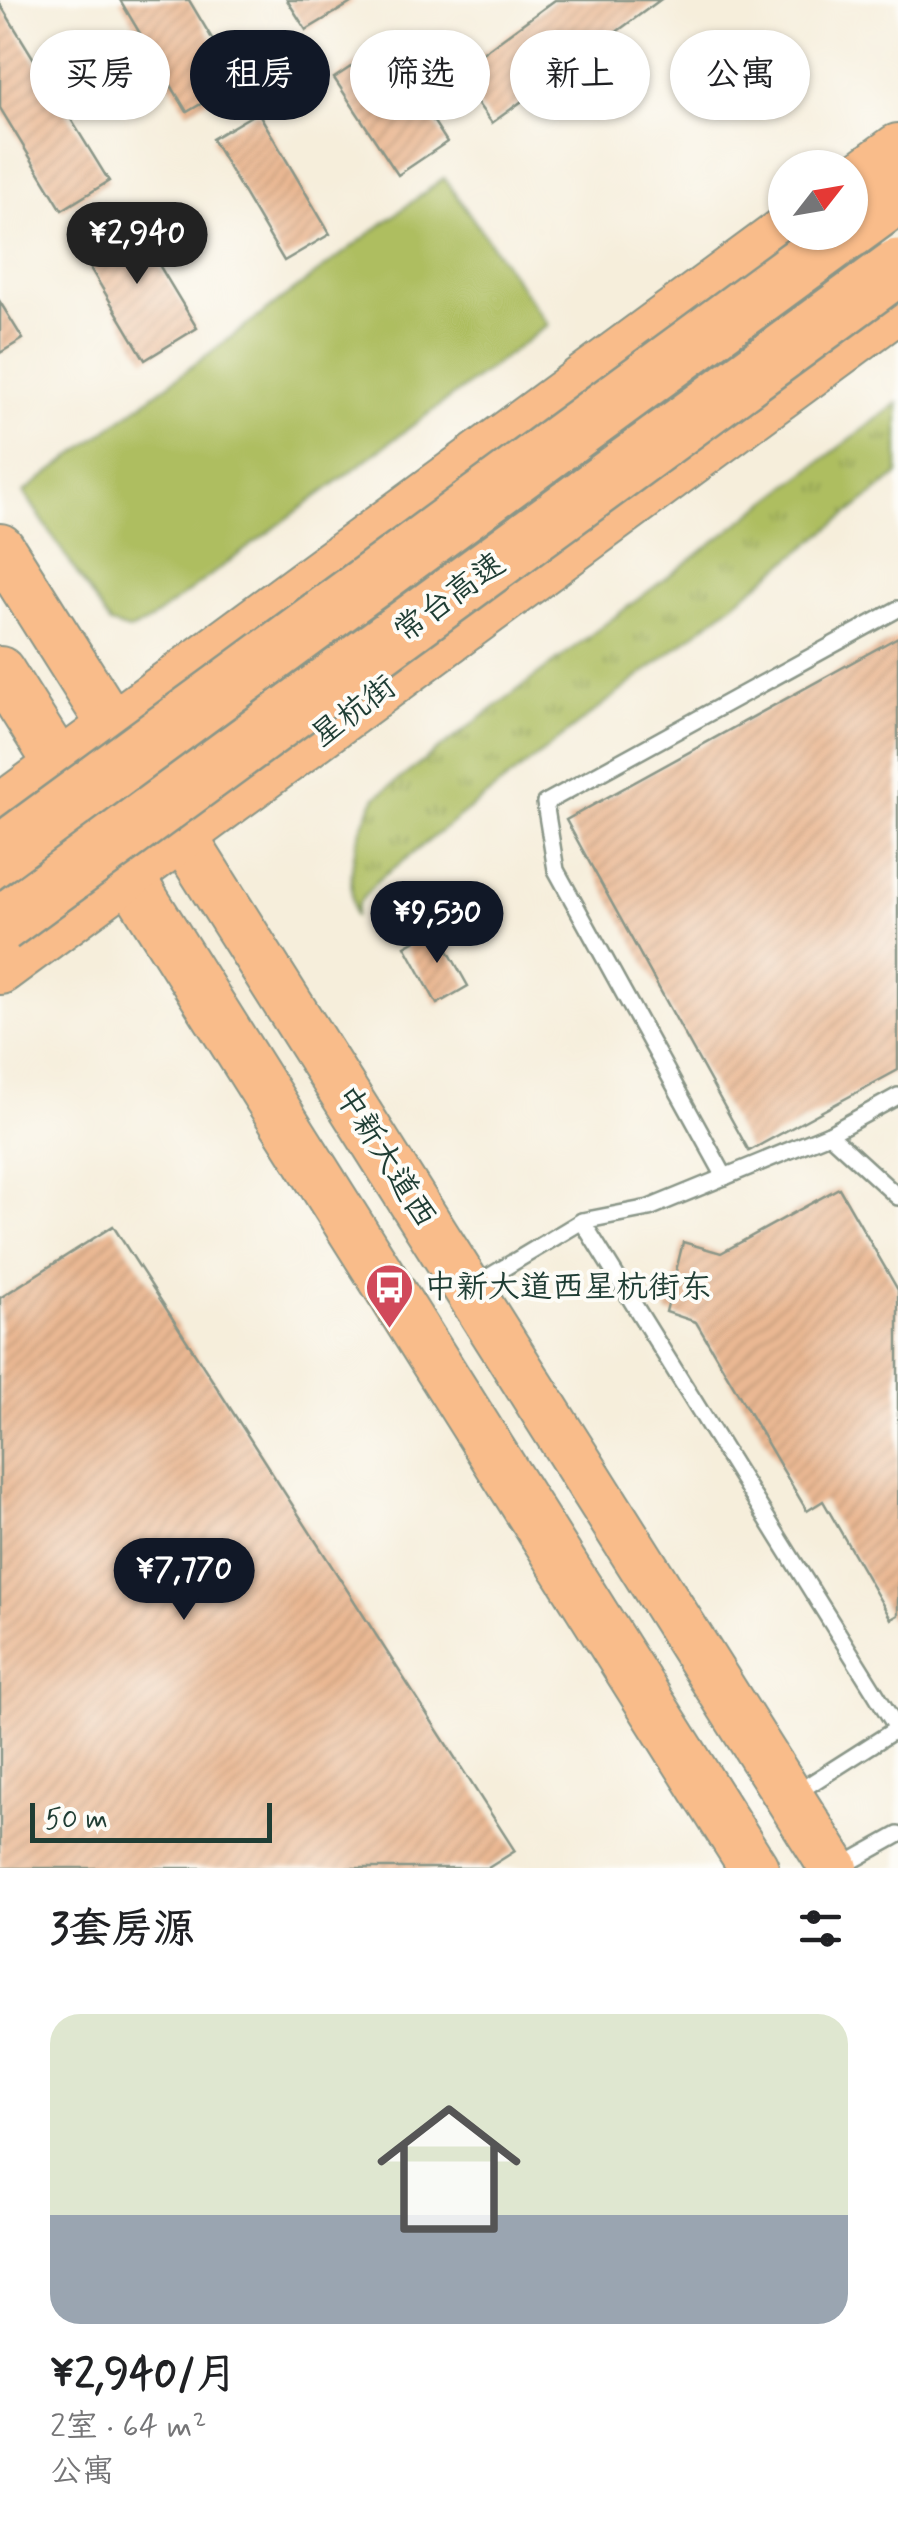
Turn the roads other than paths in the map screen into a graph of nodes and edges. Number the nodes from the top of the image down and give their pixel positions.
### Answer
1 (898, 148) edge
2 (868, 170) edge
3 (898, 195) edge
4 (868, 217) edge
5 (768, 243) edge
6 (822, 250) edge
7 (898, 267) edge
8 (898, 308) edge
9 (595, 370) junction
10 (0, 548) edge
11 (898, 609) edge
12 (0, 671) edge
13 (112, 726) junction
14 (60, 766) junction
15 (146, 779) junction
16 (0, 809) edge
17 (92, 818) junction
18 (184, 838) junction
19 (0, 854) edge
20 (130, 876) junction
21 (0, 886) edge
22 (0, 925) edge
23 (0, 970) edge
24 (898, 1096) edge
25 (829, 1134) junction
26 (725, 1176) junction
27 (898, 1197) edge
28 (582, 1221) junction
29 (468, 1289) junction
30 (898, 1728) edge
31 (789, 1797) junction
32 (898, 1835) edge
33 (754, 1868) edge
34 (837, 1868) edge

1 - 2 main road
3 - 4 highway, 常台高速
5 - 9 main road
6 - 19 highway, 常台高速, bridge
7 - 22 highway, 常台高速, bridge
8 - 18 main road, 星杭街
9 - 13 main road
9 - 15 main road
10 - 13 main road, 中新大道西
11 - 26 lane
12 - 14 main road, 中新大道西
13 - 14 main road
13 - 15 main road, 中新大道西
13 - 17 main road
14 - 16 main road
14 - 17 main road, 中新大道西
15 - 18 main road, 中新大道西
15 - 20 main road
17 - 20 main road, 中新大道西
17 - 21 main road
18 - 20 main road, 星杭街
18 - 29 main road, 中新大道西
20 - 23 main road, 星杭街
20 - 33 main road, 中新大道西
24 - 25 lane
25 - 26 lane
25 - 27 lane
26 - 28 lane
28 - 29 lane
28 - 30 lane
29 - 31 main road, 中新大道西
30 - 31 lane
31 - 34 main road, 中新大道西
32 - 34 lane

